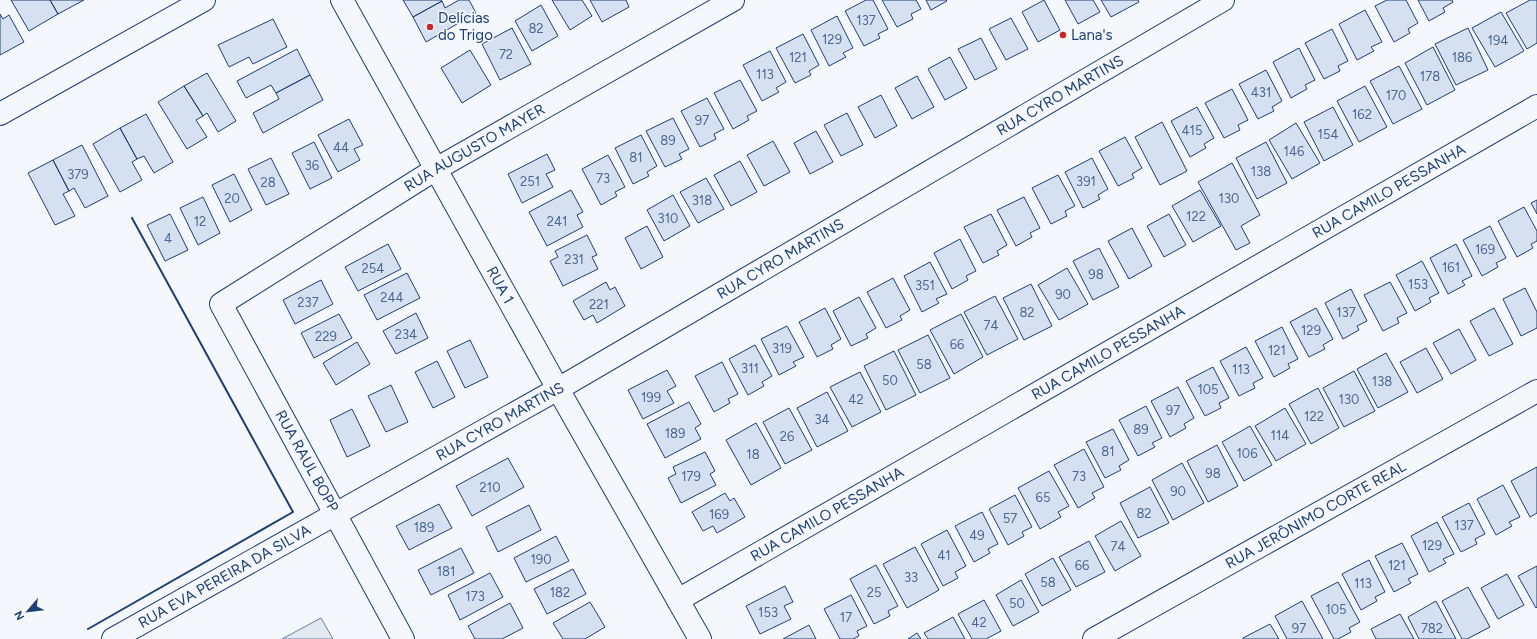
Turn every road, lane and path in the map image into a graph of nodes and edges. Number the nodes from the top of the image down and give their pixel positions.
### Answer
1 (204, 0) edge
2 (342, 0) edge
3 (733, 0) edge
4 (1223, 0) edge
5 (1537, 106) edge
6 (0, 114) edge
7 (436, 169) junction
8 (221, 304) joint
9 (558, 389) junction
10 (1537, 391) edge
11 (335, 513) junction
12 (678, 600) junction
13 (113, 639) edge
14 (403, 639) edge
15 (700, 639) edge
16 (1094, 639) edge

1 - 6 street
2 - 7 street, RUA 1
3 - 7 street, RUA AUGUSTO MAYER
4 - 9 street, RUA CYRO MARTINS
5 - 12 street, RUA CAMILO PESSANHA
7 - 8 street, RUA AUGUSTO MAYER
7 - 9 street, RUA 1
8 - 11 street, RUA RAUL BOPP
9 - 11 street, RUA CYRO MARTINS
9 - 12 street, RUA 1
10 - 16 street, RUA JERÔNIMO CORTE REAL
11 - 13 street, RUA EVA PEREIRA DA SILVA
11 - 14 street, RUA RAUL BOPP
12 - 15 street, RUA 1

